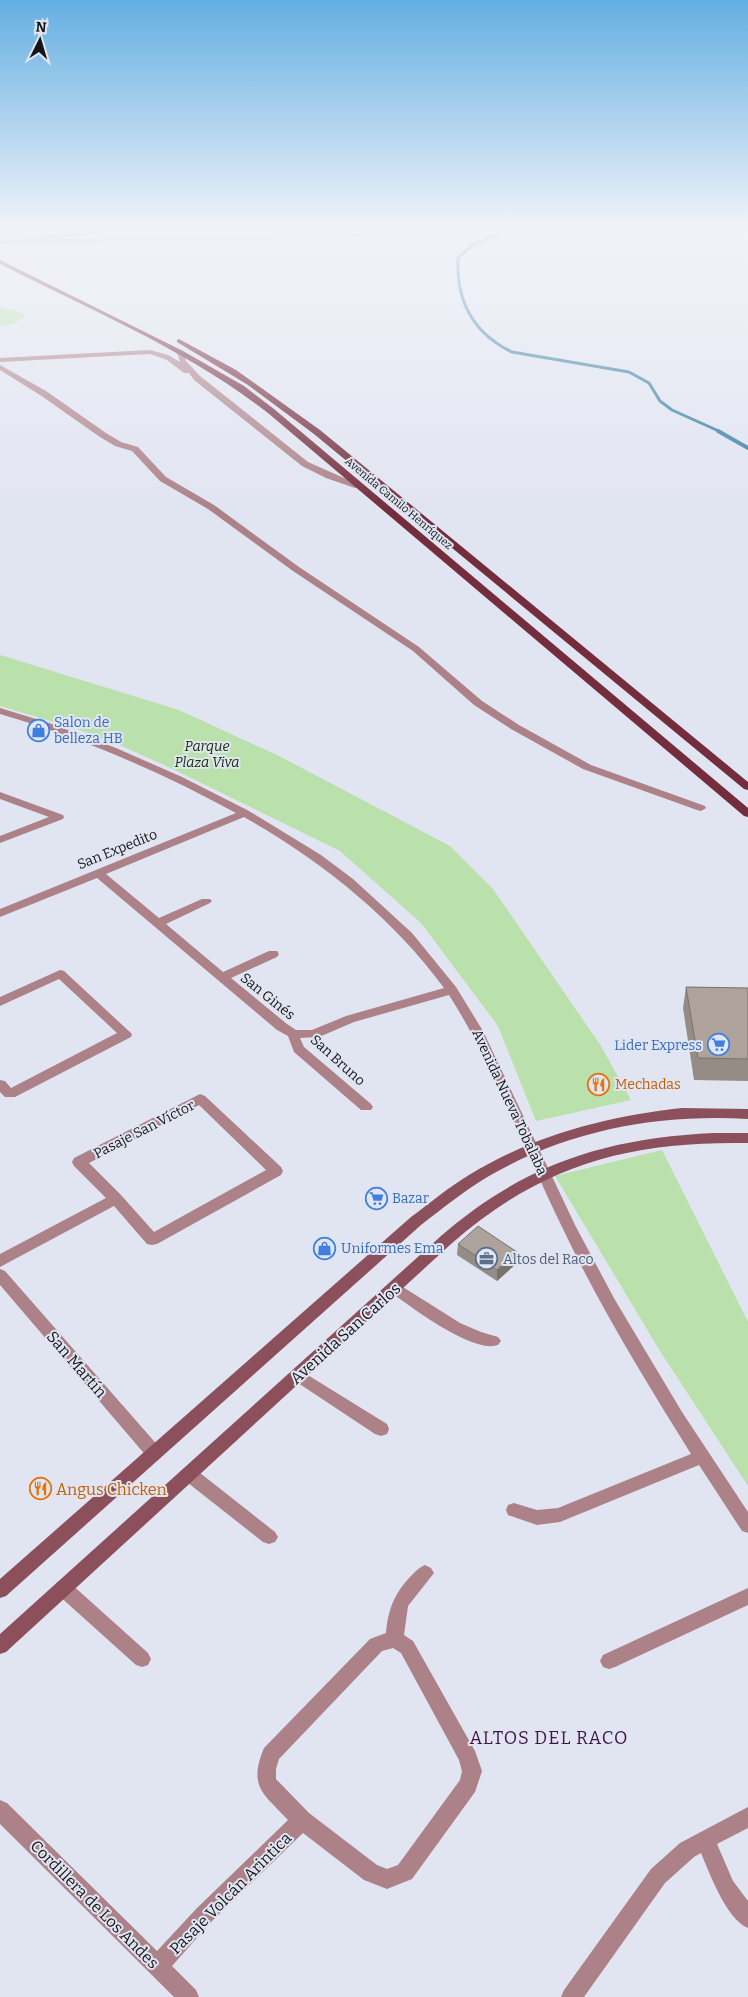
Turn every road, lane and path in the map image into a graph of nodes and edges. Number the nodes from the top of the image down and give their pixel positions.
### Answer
1 (124, 323) edge
2 (174, 339) dead end
3 (182, 352) junction
4 (0, 360) edge
5 (0, 367) edge
6 (196, 378) junction
7 (358, 486) junction
8 (0, 711) edge
9 (748, 787) edge
10 (0, 795) edge
11 (701, 808) dead end
12 (246, 813) junction
13 (748, 814) edge
14 (0, 840) edge
15 (98, 873) junction
16 (206, 901) dead end
17 (0, 913) edge
18 (157, 923) junction
19 (273, 954) dead end
20 (222, 977) junction
21 (452, 990) junction
22 (0, 1002) edge
23 (294, 1034) junction
24 (0, 1084) edge
25 (366, 1107) dead end
26 (748, 1114) edge
27 (748, 1138) edge
28 (532, 1150) junction
29 (543, 1174) junction
30 (116, 1199) junction
31 (0, 1261) edge
32 (0, 1274) edge
33 (395, 1288) junction
34 (493, 1341) dead end
35 (298, 1375) junction
36 (381, 1429) dead end
37 (154, 1453) junction
38 (703, 1456) junction
39 (189, 1474) junction
40 (514, 1510) dead end
41 (748, 1526) edge
42 (269, 1537) dead end
43 (425, 1573) dead end
44 (63, 1588) junction
45 (0, 1590) edge
46 (748, 1596) edge
47 (395, 1639) junction
48 (0, 1646) edge
49 (142, 1659) dead end
50 (609, 1661) dead end
51 (0, 1810) edge
52 (748, 1817) edge
53 (302, 1820) junction
54 (705, 1840) junction
55 (748, 1918) edge
56 (158, 1966) junction
57 (189, 1997) edge
58 (571, 1997) edge

1 - 3 main road, Avenida Camilo Henríquez
2 - 9 main road, Avenida Camilo Henríquez
3 - 6 street
3 - 7 main road, Avenida Camilo Henríquez
4 - 6 street
5 - 11 street
6 - 7 street
7 - 13 main road, Avenida Camilo Henríquez
8 - 12 street, Avenida Nueva Tobalaba
10 - 14 street
12 - 15 street, San Expedito
12 - 21 street, Avenida Nueva Tobalaba
15 - 17 street, San Expedito
15 - 18 street, San Ginés
16 - 18 street
18 - 20 street, San Ginés
19 - 20 street
20 - 23 street, San Ginés
21 - 23 street, San Ginés
21 - 28 street, Avenida Nueva Tobalaba
22 - 24 street
23 - 25 street, San Bruno
26 - 28 main road
27 - 29 main road, Avenida San Carlos
28 - 29 street, Avenida Nueva Tobalaba
28 - 37 main road
29 - 33 main road, Avenida San Carlos
29 - 38 street, Avenida Nueva Tobalaba
30 - 30 street, Pasaje San Víctor
30 - 31 street
32 - 37 street, San Martín
33 - 34 street
33 - 35 main road, Avenida San Carlos
35 - 36 street
35 - 39 main road, Avenida San Carlos
37 - 45 main road
38 - 40 street
38 - 41 street, Avenida Nueva Tobalaba
39 - 42 street
39 - 44 main road, Avenida San Carlos
43 - 47 street
44 - 48 main road, Avenida San Carlos
44 - 49 street
46 - 50 street
47 - 53 street
47 - 53 street
51 - 56 street, Cordillera de Los Andes
52 - 54 street
53 - 56 street, Pasaje Volcán Arintica
54 - 55 street
54 - 58 street
56 - 57 street, Cordillera de Los Andes

